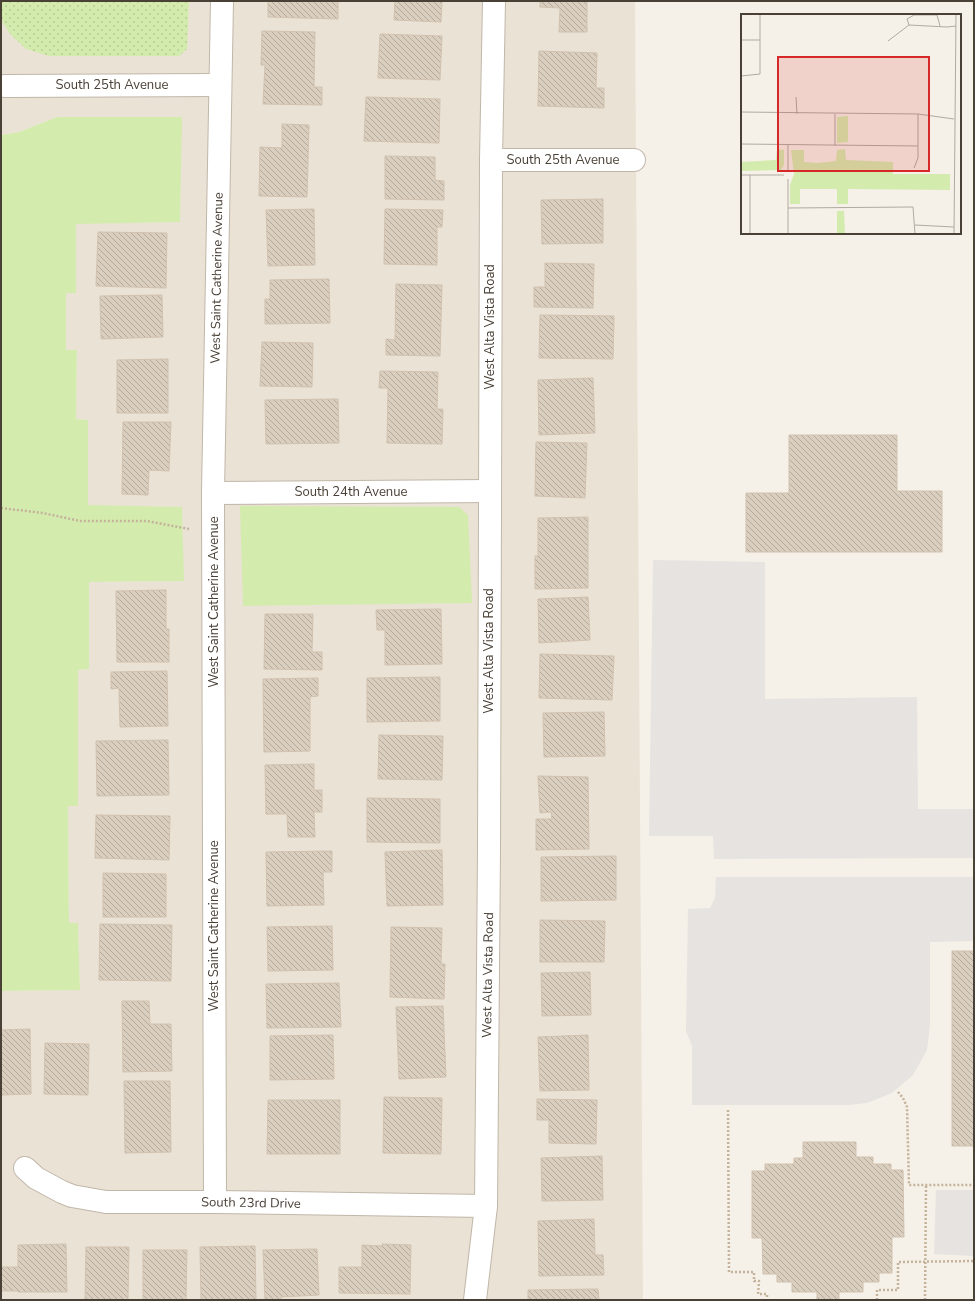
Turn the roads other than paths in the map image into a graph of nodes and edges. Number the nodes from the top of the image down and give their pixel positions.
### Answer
1 (222, 1) edge
2 (494, 1) edge
3 (220, 84) junction
4 (2, 86) edge
5 (491, 160) junction
6 (634, 160) dead end
7 (489, 490) junction
8 (213, 493) junction
9 (25, 1168) dead end
10 (215, 1202) junction
11 (486, 1206) junction
12 (475, 1300) edge

1 - 3 street, West Saint Catherine Avenue
2 - 5 street, West Alta Vista Road
3 - 4 street, South 25th Avenue
3 - 8 street, West Saint Catherine Avenue
5 - 6 street, South 25th Avenue
5 - 7 street, West Alta Vista Road
7 - 8 street, South 24th Avenue
7 - 11 street, West Alta Vista Road
8 - 10 street, West Saint Catherine Avenue
9 - 10 street, South 23rd Drive
10 - 11 street, South 23rd Drive
11 - 12 street, West Alta Vista Road

